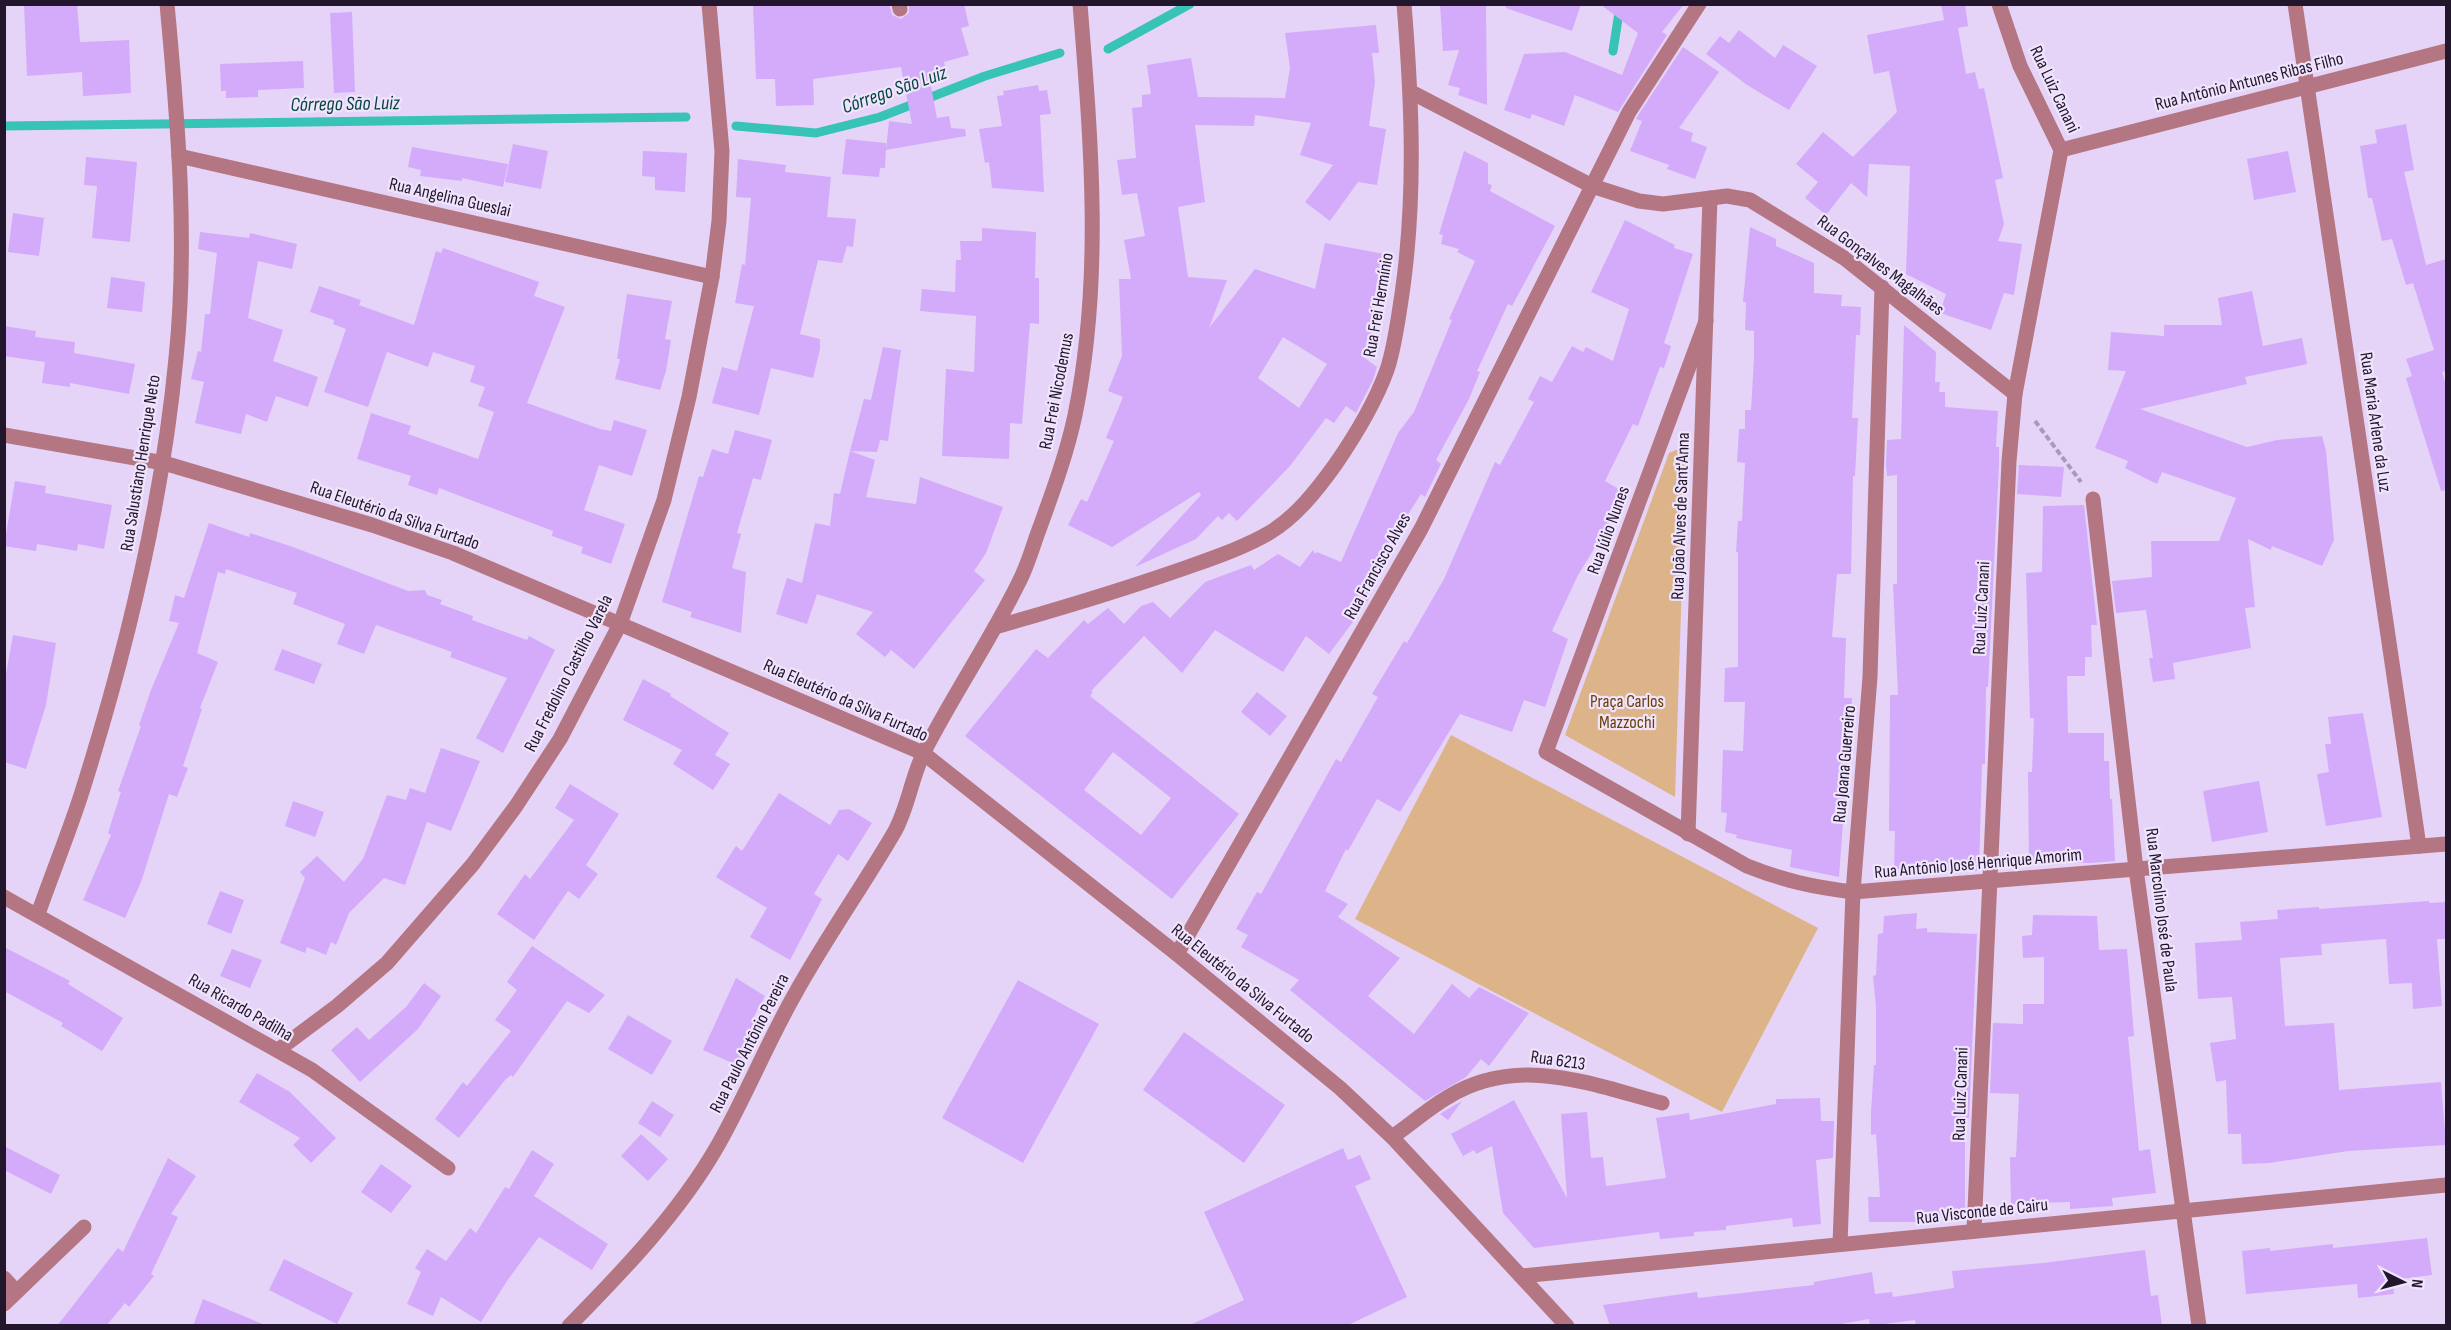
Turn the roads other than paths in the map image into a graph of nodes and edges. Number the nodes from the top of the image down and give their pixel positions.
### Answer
1 (167, 4) edge
2 (708, 4) edge
3 (1080, 4) edge
4 (1404, 4) edge
5 (1699, 4) edge
6 (1999, 4) edge
7 (2295, 4) edge
8 (2446, 51) edge
9 (2307, 87) junction
10 (1411, 92) junction
11 (179, 148) junction
12 (2061, 150) junction
13 (1592, 186) junction
14 (1710, 198) junction
15 (712, 277) junction
16 (1882, 287) junction
17 (1706, 321) junction
18 (2015, 394) junction
19 (4, 435) edge
20 (164, 463) junction
21 (2093, 499) road end
22 (620, 624) junction
23 (995, 627) junction
24 (1546, 752) joint
25 (923, 753) junction
26 (1688, 834) junction
27 (2446, 844) edge
28 (2419, 846) junction
29 (2136, 869) junction
30 (1989, 881) junction
31 (1853, 892) junction
32 (4, 897) edge
33 (38, 914) junction
34 (1177, 954) junction
35 (278, 1050) junction
36 (1662, 1103) dead end
37 (1392, 1137) junction
38 (448, 1168) dead end
39 (2446, 1185) edge
40 (2181, 1211) junction
41 (84, 1227) dead end
42 (1974, 1231) junction
43 (1840, 1245) junction
44 (1521, 1276) junction
45 (4, 1278) edge
46 (16, 1291) junction
47 (4, 1304) edge
48 (569, 1326) edge
49 (1567, 1326) edge
50 (2199, 1326) edge

1 - 11 street, Rua Salustiano Henrique Neto
2 - 15 street, Rua Fredolino Castilho Varela
3 - 23 street, Rua Frei Nicodemus
4 - 10 street, Rua Frei Hermínio
5 - 13 street, Rua Francisco Alves
6 - 12 street, Rua Luiz Canani
7 - 9 street, Rua Maria Arlene da Luz
8 - 9 street, Rua Antônio Antunes Ribas Filho
9 - 12 street, Rua Antônio Antunes Ribas Filho
9 - 28 street, Rua Maria Arlene da Luz
10 - 13 street, Rua Gonçalves Magalhães
10 - 23 street, Rua Frei Hermínio
11 - 15 street, Rua Angelina Gueslai
11 - 20 street, Rua Salustiano Henrique Neto
12 - 18 street, Rua Luiz Canani
13 - 14 street, Rua Gonçalves Magalhães
13 - 34 street, Rua Francisco Alves
14 - 16 street, Rua Gonçalves Magalhães
14 - 17 street, Rua João Alves de Sant'Anna
15 - 22 street, Rua Fredolino Castilho Varela
16 - 18 street, Rua Gonçalves Magalhães
16 - 31 street, Rua Joana Guerreiro
17 - 24 street, Rua Júlio Nunes
17 - 26 street, Rua João Alves de Sant'Anna
18 - 30 street, Rua Luiz Canani
19 - 20 street, Rua Eleutério da Silva Furtado
20 - 22 street, Rua Eleutério da Silva Furtado
20 - 33 street, Rua Salustiano Henrique Neto
21 - 29 street, Rua Marcolino José de Paula
22 - 25 street, Rua Eleutério da Silva Furtado
22 - 35 street, Rua Fredolino Castilho Varela
23 - 25 street, Rua Frei Nicodemus
24 - 26 street, Rua Antônio José Henrique Amorim
25 - 34 street, Rua Eleutério da Silva Furtado
25 - 48 street, Rua Paulo Antônio Pereira
26 - 31 street, Rua Antônio José Henrique Amorim
27 - 28 street, Rua Antônio José Henrique Amorim
28 - 29 street, Rua Antônio José Henrique Amorim
29 - 30 street, Rua Antônio José Henrique Amorim
29 - 40 street, Rua Marcolino José de Paula
30 - 31 street, Rua Antônio José Henrique Amorim
30 - 42 street, Rua Luiz Canani
31 - 43 street, Rua Joana Guerreiro
32 - 33 street, Rua Ricardo Padilha
33 - 35 street, Rua Ricardo Padilha
34 - 37 street, Rua Eleutério da Silva Furtado
35 - 38 street, Rua Ricardo Padilha
36 - 37 street, Rua 6213
37 - 44 street, Rua Eleutério da Silva Furtado
39 - 40 street, Rua Visconde de Cairu
40 - 42 street, Rua Visconde de Cairu
40 - 50 street, Rua Marcolino José de Paula
41 - 46 street
42 - 43 street, Rua Visconde de Cairu
43 - 44 street, Rua Visconde de Cairu
44 - 49 street, Rua Eleutério da Silva Furtado
45 - 46 street
46 - 47 street

